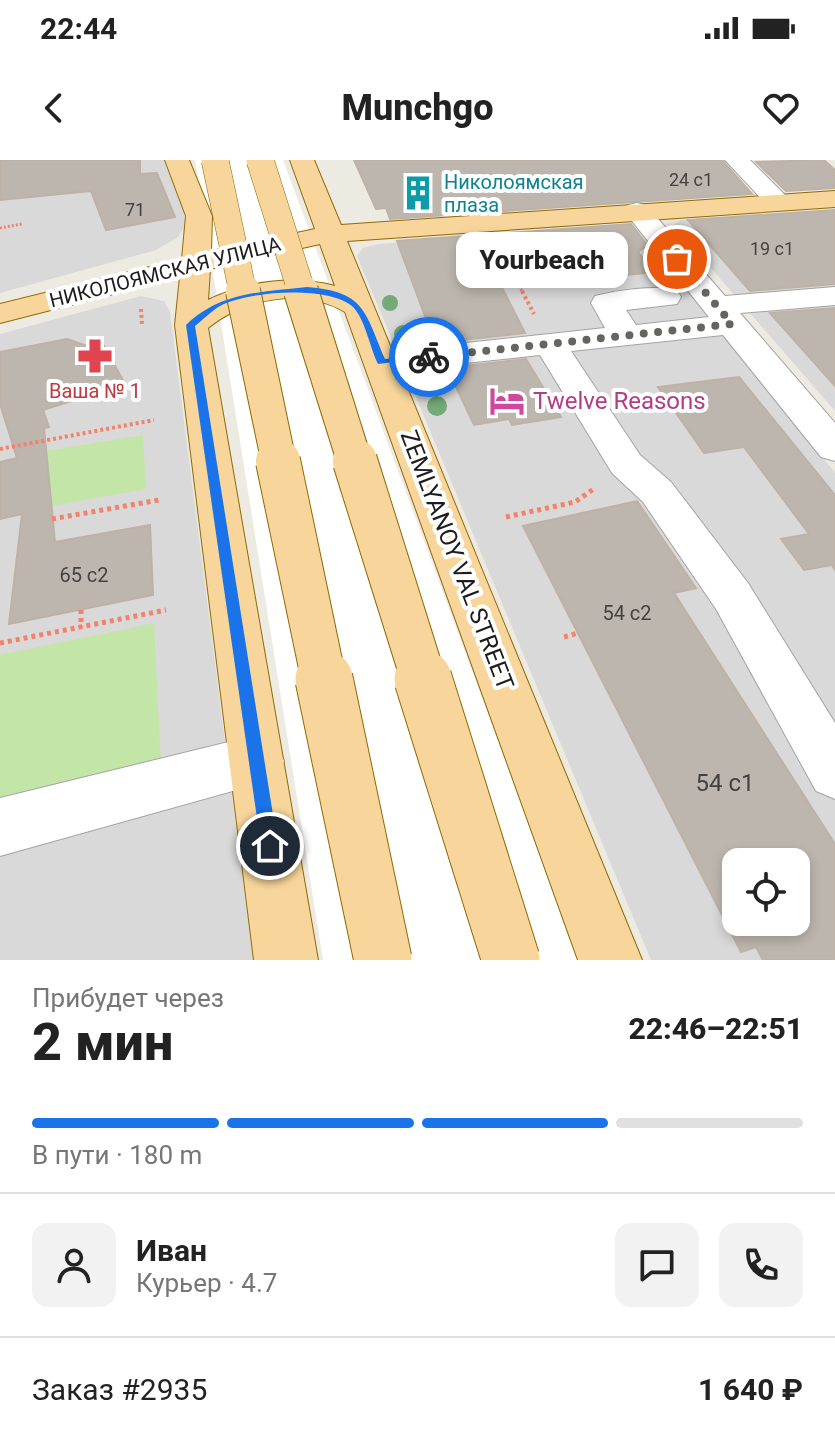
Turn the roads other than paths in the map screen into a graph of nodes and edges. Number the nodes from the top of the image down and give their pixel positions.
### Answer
1 (177, 160) edge
2 (215, 160) edge
3 (260, 160) edge
4 (302, 160) edge
5 (737, 160) edge
6 (835, 199) edge
7 (778, 202) junction
8 (637, 211) junction
9 (330, 234) junction
10 (195, 263) junction
11 (835, 296) edge
12 (666, 297) dead end
13 (359, 307) junction
14 (0, 314) edge
15 (725, 315) junction
16 (191, 325) junction
17 (626, 335) junction
18 (549, 343) junction
19 (381, 362) junction
20 (835, 448) edge
21 (257, 761) junction
22 (835, 773) edge
23 (0, 827) edge
24 (286, 960) edge
25 (383, 960) edge
26 (511, 960) edge
27 (610, 960) edge

1 - 10 main road
2 - 25 main road, bridge
3 - 26 main road, bridge
4 - 9 main road, ZEMLYANOY VAL STREET
5 - 7 street
6 - 7 main road, НИКОЛОЯМСКАЯ УЛИЦА
7 - 8 main road, НИКОЛОЯМСКАЯ УЛИЦА
8 - 9 main road, НИКОЛОЯМСКАЯ УЛИЦА
8 - 15 street
9 - 10 main road, НИКОЛОЯМСКАЯ УЛИЦА
9 - 13 main road, ZEMLYANOY VAL STREET
10 - 14 main road, НИКОЛОЯМСКАЯ УЛИЦА
10 - 16 main road
11 - 15 street
12 - 17 street
13 - 16 main road
13 - 19 main road, ZEMLYANOY VAL STREET
15 - 17 street
15 - 20 street
16 - 21 main road
17 - 18 street
18 - 19 street
18 - 22 street
19 - 27 main road, ZEMLYANOY VAL STREET
21 - 23 street
21 - 24 main road

